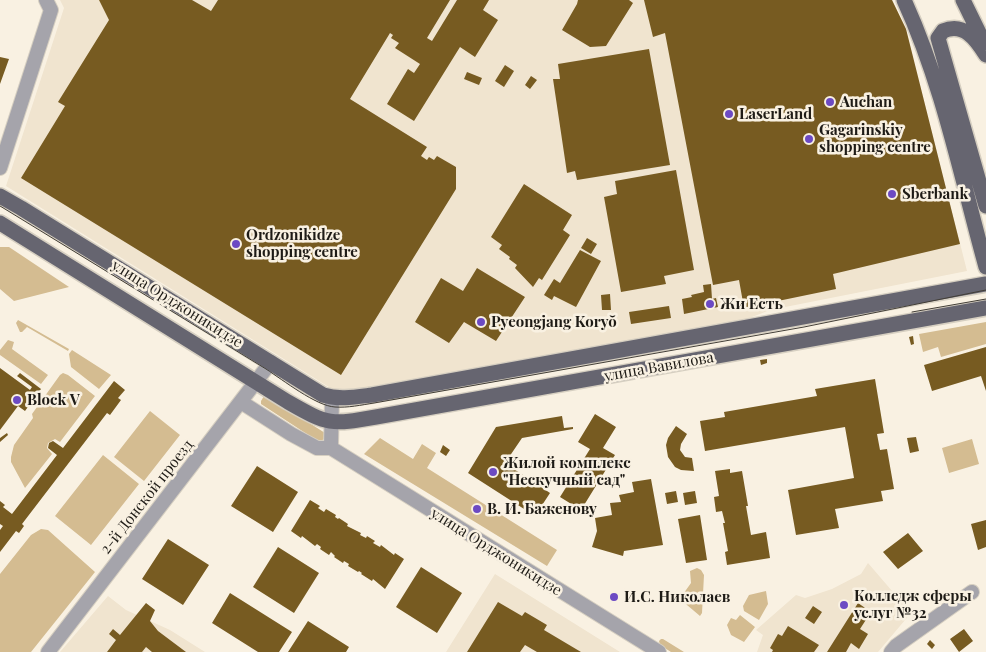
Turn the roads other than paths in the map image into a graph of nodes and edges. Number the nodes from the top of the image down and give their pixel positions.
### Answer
1 (46, 0) edge
2 (904, 0) edge
3 (963, 0) edge
4 (986, 46) edge
5 (986, 55) edge
6 (0, 168) edge
7 (0, 196) edge
8 (986, 206) edge
9 (0, 223) edge
10 (986, 267) edge
11 (986, 284) edge
12 (986, 308) edge
13 (611, 351) junction
14 (271, 362) junction
15 (616, 375) junction
16 (256, 382) junction
17 (332, 397) junction
18 (241, 402) junction
19 (331, 422) junction
20 (331, 448) junction
21 (972, 592) dead end
22 (48, 652) edge
23 (659, 652) edge
24 (891, 652) edge

1 - 6 street
2 - 10 main road
3 - 4 main road
5 - 8 main road
7 - 14 main road, улица Орджоникидзе
9 - 16 main road, улица Орджоникидзе
11 - 13 main road, улица Вавилова
12 - 15 main road, улица Вавилова
13 - 15 main road
13 - 17 main road, улица Вавилова
14 - 16 street, 2-й Донской проезд
14 - 17 main road, улица Орджоникидзе
15 - 19 main road, улица Вавилова
16 - 18 street, 2-й Донской проезд
16 - 19 main road, улица Орджоникидзе
17 - 19 street
18 - 20 street, улица Орджоникидзе
18 - 22 street, 2-й Донской проезд
19 - 20 street
20 - 23 street, улица Орджоникидзе
21 - 24 street

